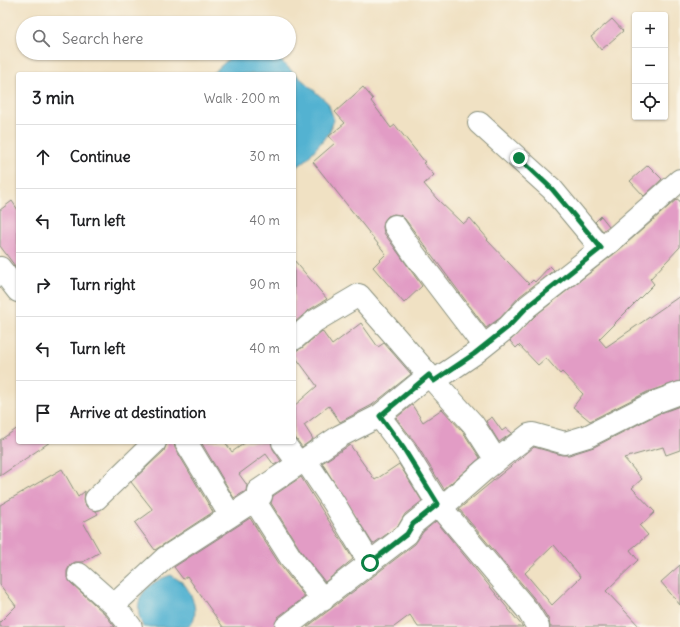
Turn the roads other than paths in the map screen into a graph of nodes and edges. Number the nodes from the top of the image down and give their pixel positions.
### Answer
1 (479, 123) dead end
2 (680, 180) edge
3 (395, 226) dead end
4 (601, 248) junction
5 (0, 268) edge
6 (16, 288) edge
7 (296, 336) edge
8 (484, 346) junction
9 (431, 378) junction
10 (680, 392) edge
11 (380, 416) junction
12 (187, 444) edge
13 (285, 444) edge
14 (145, 446) edge
15 (496, 460) junction
16 (302, 462) junction
17 (96, 499) dead end
18 (254, 500) junction
19 (440, 506) junction
20 (230, 515) junction
21 (370, 563) junction
22 (79, 574) dead end
23 (323, 600) junction
24 (114, 605) junction
25 (131, 627) edge
26 (286, 627) edge
27 (538, 627) edge

1 - 4 street
2 - 4 street
3 - 8 street
4 - 8 street
5 - 6 street
7 - 9 street
8 - 9 street
9 - 11 street
9 - 15 street
10 - 15 street
11 - 16 street
11 - 19 street
12 - 20 street
13 - 16 street
14 - 17 street
15 - 19 street
16 - 18 street
16 - 21 street
18 - 20 street
18 - 23 street
19 - 21 street
19 - 27 street
20 - 24 street
21 - 23 street
22 - 24 street
23 - 26 street
24 - 25 street

